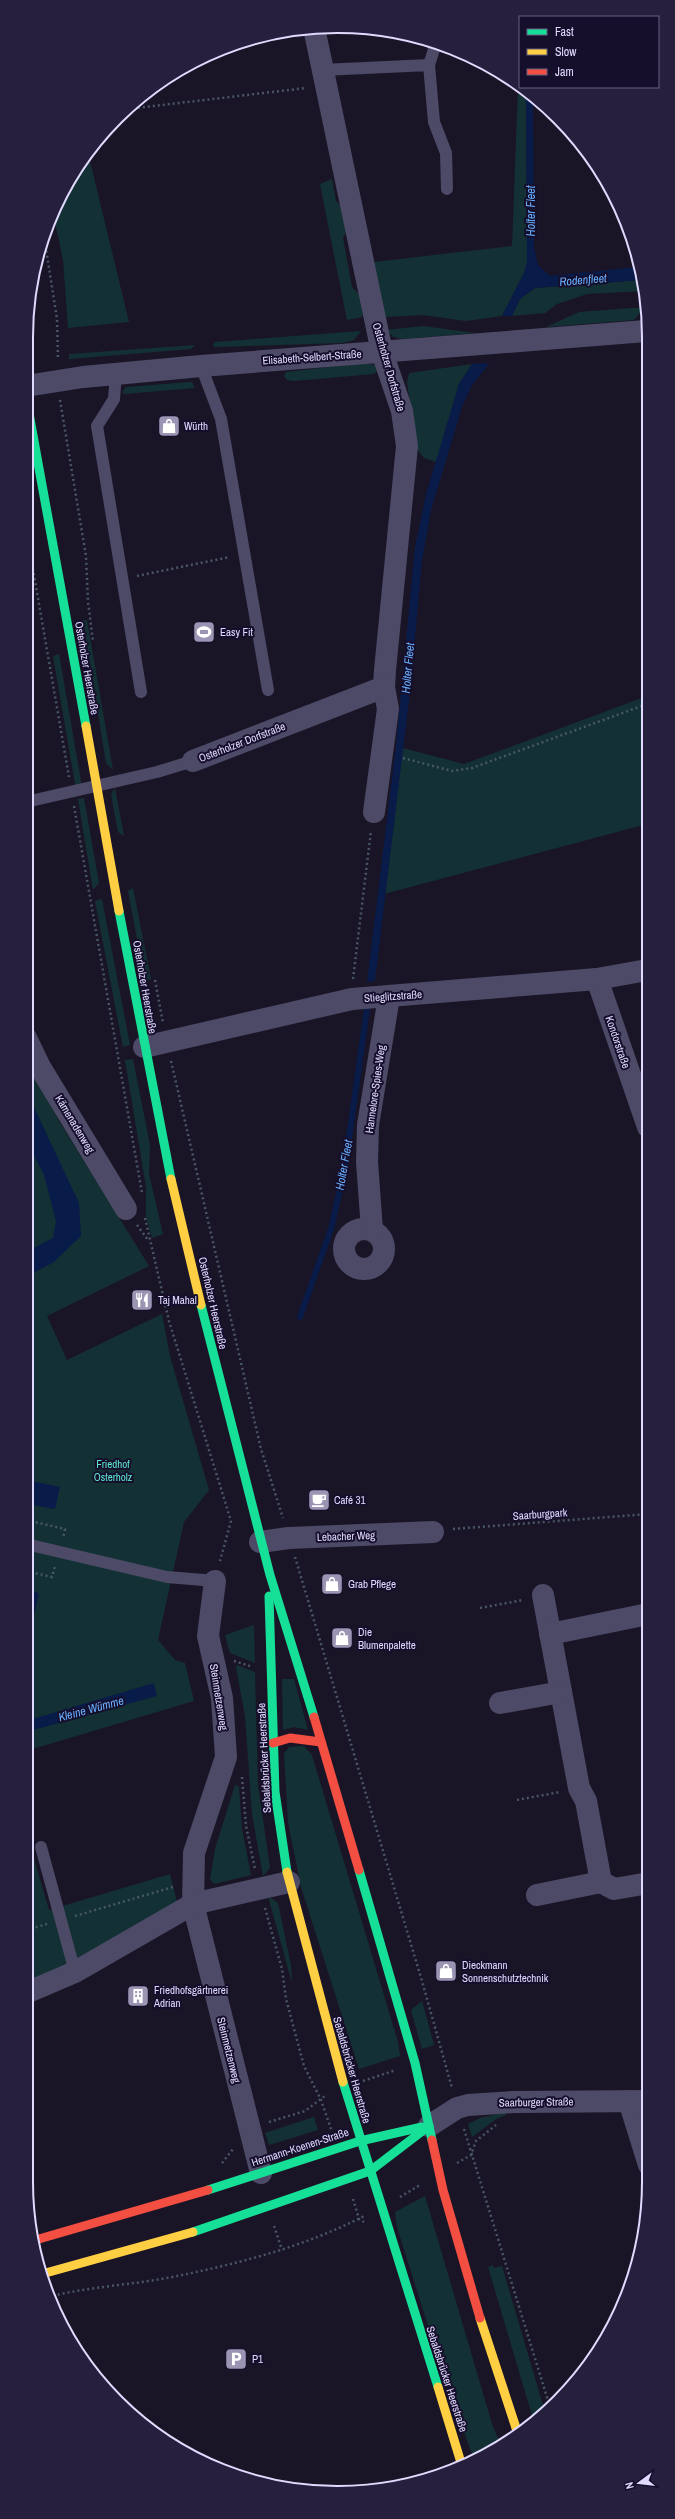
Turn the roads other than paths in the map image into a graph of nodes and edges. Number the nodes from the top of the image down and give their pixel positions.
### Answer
1 (315, 34) edge
2 (434, 49) edge
3 (429, 65) junction
4 (323, 78) junction
5 (447, 189) dead end
6 (642, 331) edge
7 (382, 352) junction
8 (201, 366) junction
9 (116, 374) junction
10 (33, 385) edge
11 (33, 436) edge
12 (384, 687) junction
13 (268, 690) dead end
14 (141, 692) dead end
15 (193, 761) joint
16 (96, 787) junction
17 (33, 800) edge
18 (374, 812) road end
19 (642, 971) edge
20 (597, 979) junction
21 (389, 997) junction
22 (144, 1047) junction
23 (33, 1052) edge
24 (642, 1110) edge
25 (135, 1210) road end
26 (372, 1230) dead end
27 (433, 1532) road end
28 (260, 1542) junction
29 (33, 1546) edge
30 (270, 1575) junction
31 (215, 1581) joint
32 (543, 1595) road end
33 (642, 1615) edge
34 (550, 1634) junction
35 (272, 1670) joint
36 (561, 1692) junction
37 (500, 1703) dead end
38 (321, 1742) junction
39 (273, 1743) junction
40 (41, 1847) dead end
41 (289, 1882) junction
42 (601, 1882) junction
43 (642, 1884) edge
44 (537, 1895) dead end
45 (193, 1904) junction
46 (75, 1972) junction
47 (33, 1990) edge
48 (639, 2101) edge
49 (642, 2120) edge
50 (429, 2126) junction
51 (360, 2141) junction
52 (370, 2171) junction
53 (260, 2173) junction
54 (39, 2239) edge
55 (47, 2273) edge
56 (516, 2428) edge
57 (460, 2460) edge

1 - 4 street, Osterholzer Dorfstraße
2 - 3 lane
3 - 4 lane
3 - 5 lane
4 - 7 street, Osterholzer Dorfstraße
6 - 7 street, Elisabeth-Selbert-Straße
7 - 8 street, Elisabeth-Selbert-Straße
7 - 12 street, Osterholzer Dorfstraße
8 - 9 street, Elisabeth-Selbert-Straße
8 - 13 lane
9 - 10 street, Elisabeth-Selbert-Straße
9 - 14 lane
11 - 16 main road, Osterholzer Heerstraße
12 - 15 street, Osterholzer Dorfstraße
12 - 18 street, Osterholzer Dorfstraße
15 - 16 lane, Osterholzer Dorfstraße
16 - 17 lane, Osterholzer Dorfstraße
16 - 22 main road, Osterholzer Heerstraße
19 - 20 street, Stieglitzstraße
20 - 21 street, Stieglitzstraße
20 - 24 street, Kondorstraße
21 - 22 street, Stieglitzstraße
21 - 26 street, Hannelore-Spies-Weg
22 - 28 main road, Osterholzer Heerstraße
23 - 25 street, Kämenadenweg
27 - 28 street, Lebacher Weg
28 - 30 main road, Osterholzer Heerstraße
29 - 31 lane
30 - 35 main road, Osterholzer Heerstraße
30 - 38 main road, Osterholzer Heerstraße
31 - 45 street, Steinmetzenweg
32 - 34 street
33 - 34 street
34 - 36 street
35 - 39 main road, Sebaldsbrücker Heerstraße
36 - 37 street
36 - 42 street
38 - 39 main road
38 - 50 main road
39 - 41 main road, Sebaldsbrücker Heerstraße
40 - 46 lane
41 - 45 street
41 - 51 main road, Sebaldsbrücker Heerstraße
42 - 43 street
42 - 44 street
45 - 46 street
45 - 53 street, Steinmetzenweg
46 - 47 street
48 - 49 street
48 - 50 street, Saarburger Straße
50 - 51 main road, Hermann-Koenen-Straße
50 - 52 main road
50 - 56 main road
51 - 52 main road, Sebaldsbrücker Heerstraße
51 - 53 main road, Hermann-Koenen-Straße
52 - 55 main road
52 - 57 main road, Sebaldsbrücker Heerstraße
53 - 54 main road, Hermann-Koenen-Straße

